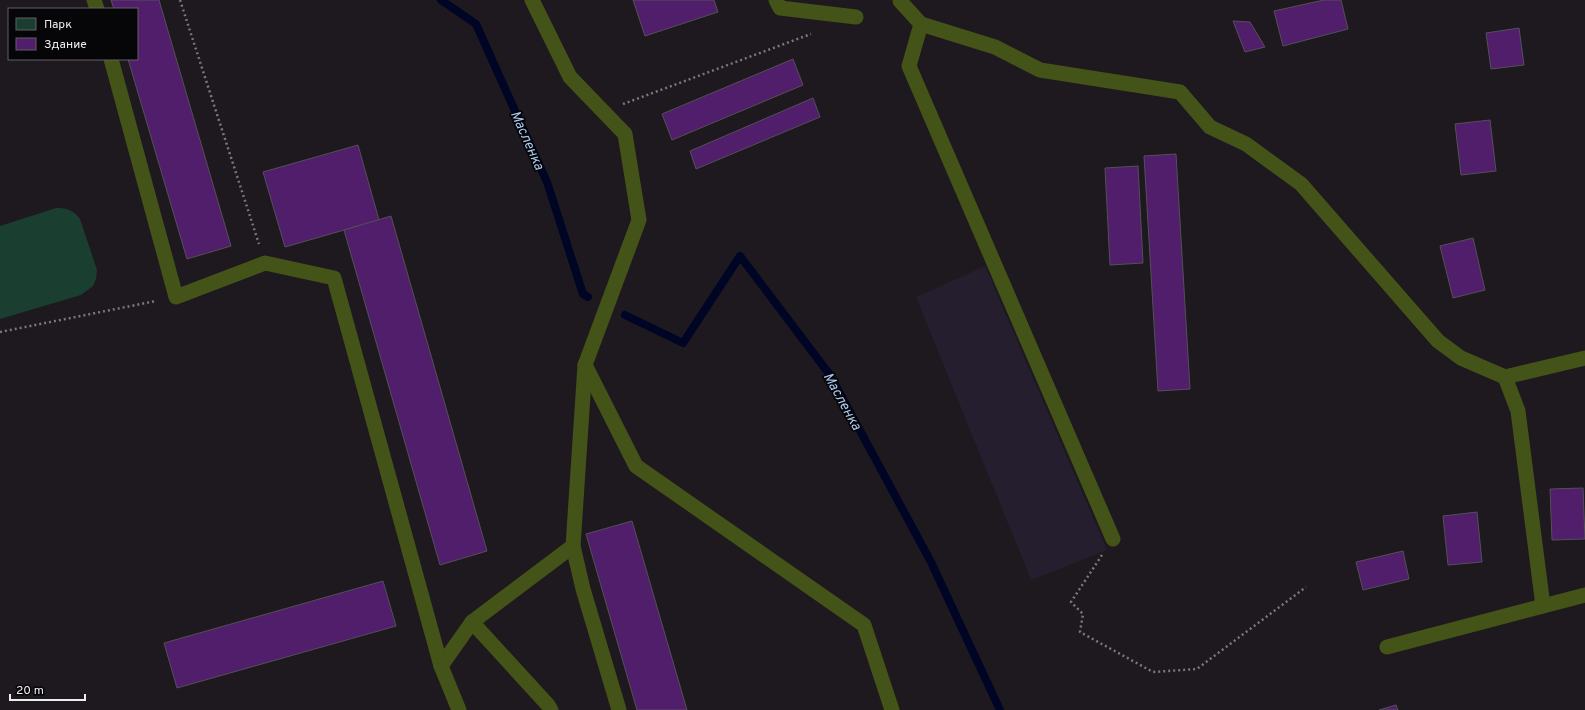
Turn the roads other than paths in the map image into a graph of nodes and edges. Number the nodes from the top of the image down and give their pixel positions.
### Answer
1 (532, 0) edge
2 (776, 0) edge
3 (900, 1) edge
4 (856, 17) dead end
5 (921, 24) junction
6 (111, 60) edge
7 (1585, 358) edge
8 (585, 365) junction
9 (1505, 377) junction
10 (1113, 539) road end
11 (573, 546) junction
12 (1585, 595) edge
13 (1543, 606) junction
14 (472, 622) junction
15 (1387, 646) dead end
16 (441, 666) junction
17 (459, 710) edge
18 (551, 710) edge
19 (619, 710) edge
20 (892, 710) edge

1 - 8 lane
2 - 4 lane
3 - 5 lane
5 - 9 lane
5 - 10 lane
6 - 16 lane
7 - 9 lane
8 - 11 lane
8 - 20 lane
9 - 13 lane
11 - 14 lane
11 - 19 lane
12 - 13 lane
13 - 15 lane
14 - 16 lane
14 - 18 lane
16 - 17 lane

